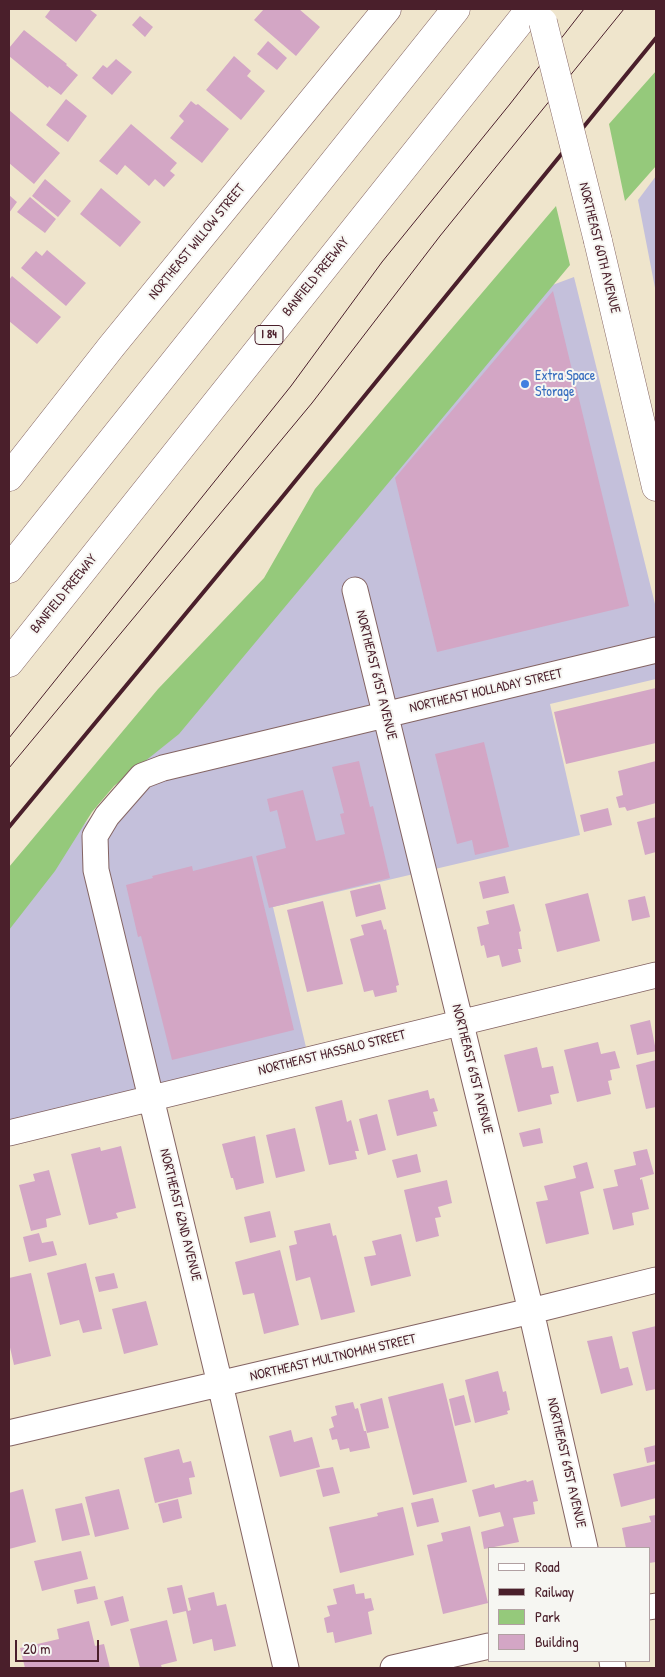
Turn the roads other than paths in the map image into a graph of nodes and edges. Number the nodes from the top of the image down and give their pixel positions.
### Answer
1 (387, 9) edge
2 (456, 9) edge
3 (530, 9) edge
4 (540, 9) edge
5 (9, 477) edge
6 (656, 487) edge
7 (9, 569) edge
8 (355, 590) dead end
9 (656, 650) edge
10 (9, 662) edge
11 (386, 715) junction
12 (142, 776) joint
13 (656, 975) edge
14 (460, 1022) junction
15 (151, 1097) junction
16 (9, 1133) edge
17 (656, 1280) edge
18 (531, 1311) junction
19 (220, 1384) junction
20 (9, 1433) edge
21 (585, 1547) edge
22 (488, 1646) edge
23 (286, 1668) edge
24 (393, 1668) edge

1 - 5 main road, NORTHEAST WILLOW STREET
2 - 7 main road
3 - 10 main road, BANFIELD FREEWAY / I 84
4 - 6 main road, NORTHEAST 60TH AVENUE, bridge
8 - 11 street, NORTHEAST 61ST AVENUE
9 - 11 street, NORTHEAST HOLLADAY STREET
11 - 12 street, NORTHEAST HOLLADAY STREET
11 - 14 street, NORTHEAST 61ST AVENUE
12 - 15 street, NORTHEAST 62ND AVENUE
13 - 14 street, NORTHEAST HASSALO STREET
14 - 15 street, NORTHEAST HASSALO STREET
14 - 18 street, NORTHEAST 61ST AVENUE
15 - 16 street, NORTHEAST HASSALO STREET
15 - 19 street, NORTHEAST 62ND AVENUE
17 - 18 street, NORTHEAST MULTNOMAH STREET
18 - 19 street, NORTHEAST MULTNOMAH STREET
18 - 21 street, NORTHEAST 61ST AVENUE
19 - 20 street, NORTHEAST MULTNOMAH STREET
19 - 23 street, NORTHEAST 62ND AVENUE
22 - 24 street

